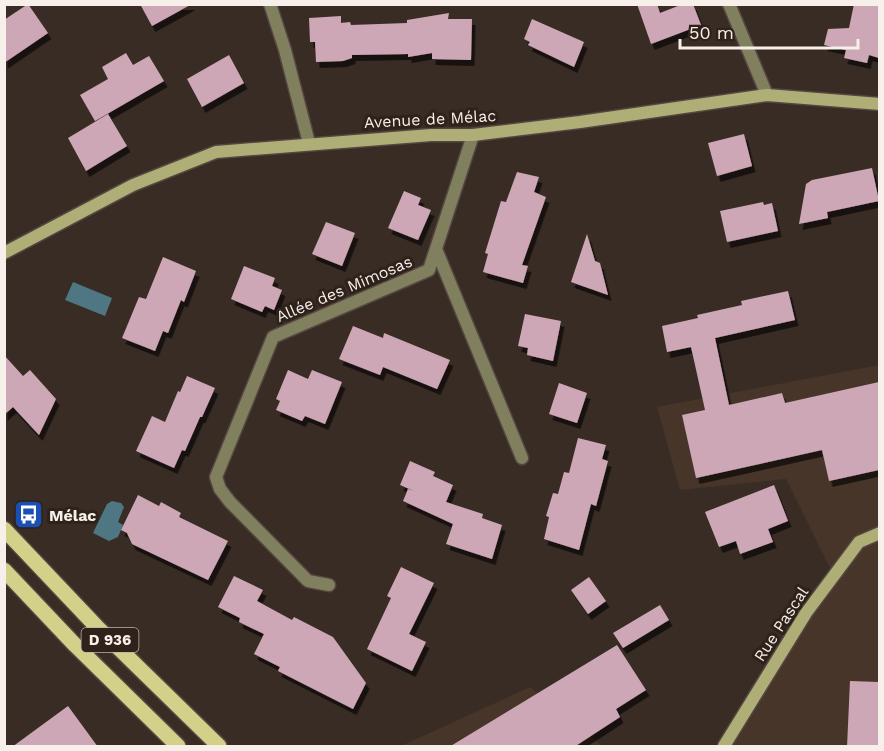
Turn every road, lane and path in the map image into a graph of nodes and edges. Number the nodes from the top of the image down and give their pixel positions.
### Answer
1 (270, 4) edge
2 (729, 4) edge
3 (767, 95) junction
4 (879, 104) edge
5 (473, 135) junction
6 (309, 143) junction
7 (436, 249) junction
8 (4, 253) edge
9 (522, 458) dead end
10 (4, 529) edge
11 (879, 533) edge
12 (4, 570) edge
13 (329, 585) dead end
14 (178, 747) edge
15 (219, 747) edge
16 (724, 747) edge

1 - 6 street
2 - 3 street
3 - 4 street, Avenue de Mélac
3 - 5 street, Avenue de Mélac
5 - 6 street, Avenue de Mélac
5 - 7 street, Allée des Mimosas
6 - 8 street, Avenue de Mélac
7 - 9 street
7 - 13 street, Allée des Mimosas
10 - 15 main road, D 936
11 - 16 street, Rue Pascal
12 - 14 main road, D 936

